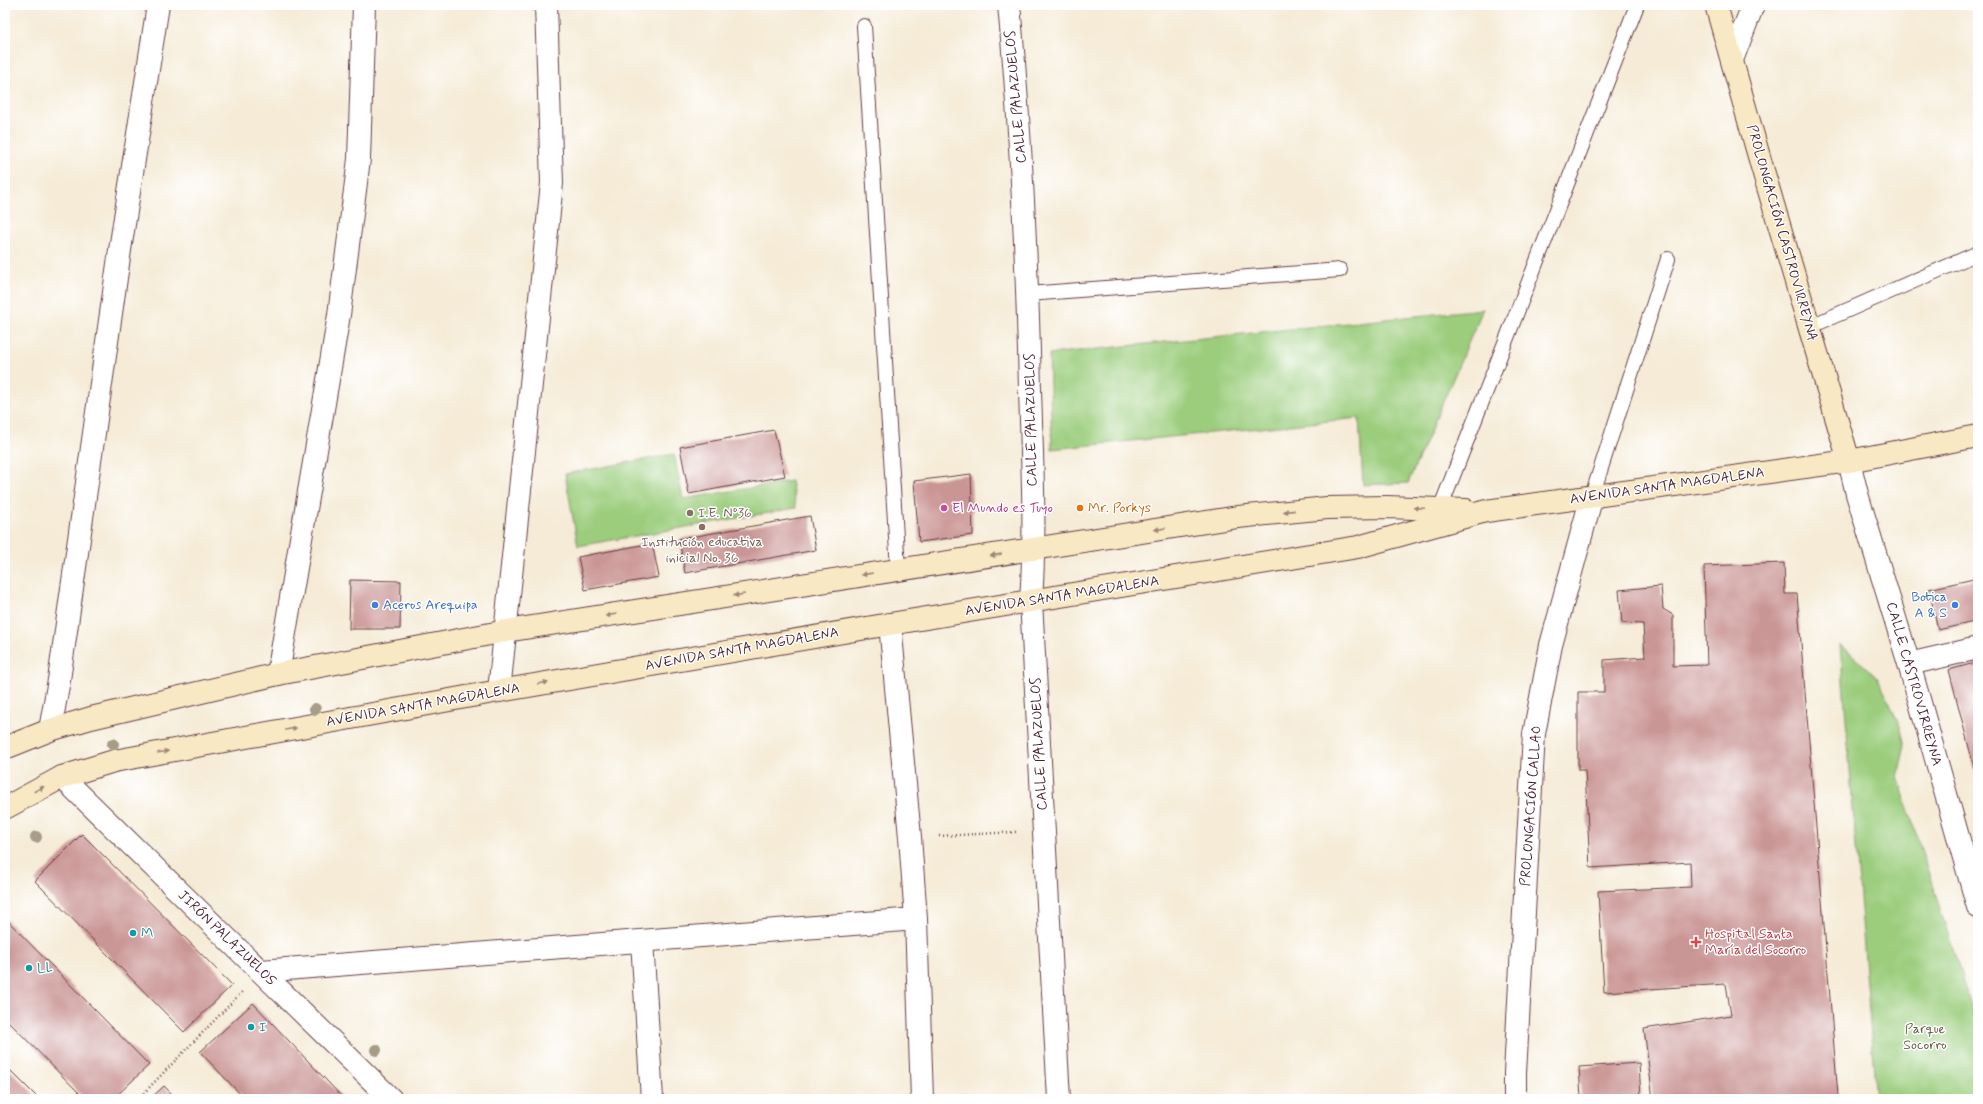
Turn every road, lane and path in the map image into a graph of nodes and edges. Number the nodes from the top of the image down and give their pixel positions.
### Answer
1 (158, 5) edge
2 (364, 5) edge
3 (546, 5) edge
4 (1009, 5) edge
5 (1636, 5) edge
6 (1716, 5) edge
7 (1753, 5) edge
8 (864, 26) dead end
9 (1732, 60) junction
10 (1978, 253) edge
11 (1668, 259) dead end
12 (1340, 270) dead end
13 (1028, 294) junction
14 (1809, 327) junction
15 (1978, 436) edge
16 (1849, 461) junction
17 (1592, 496) junction
18 (1440, 509) junction
19 (1486, 511) junction
20 (1034, 549) junction
21 (898, 569) junction
22 (1031, 601) junction
23 (890, 624) junction
24 (506, 631) junction
25 (1978, 648) edge
26 (1909, 664) junction
27 (278, 674) junction
28 (498, 691) junction
29 (50, 730) junction
30 (5, 748) edge
31 (62, 777) junction
32 (5, 808) edge
33 (1044, 830) junction
34 (910, 837) junction
35 (1978, 907) edge
36 (916, 919) junction
37 (642, 941) junction
38 (261, 972) junction
39 (138, 1099) edge
40 (391, 1099) edge
41 (652, 1099) edge
42 (922, 1099) edge
43 (1059, 1099) edge
44 (1515, 1099) edge

1 - 29 street
2 - 27 street
3 - 24 street
4 - 13 street, CALLE PALAZUELOS
5 - 18 lane
6 - 9 main road, PROLONGACIÓN CASTROVIRREYNA
7 - 9 street
8 - 21 lane
9 - 14 main road, PROLONGACIÓN CASTROVIRREYNA
10 - 14 lane
11 - 17 lane
12 - 13 lane
13 - 20 street, CALLE PALAZUELOS
14 - 16 main road, PROLONGACIÓN CASTROVIRREYNA
15 - 16 main road, AVENIDA SANTA MAGDALENA
16 - 17 main road, AVENIDA SANTA MAGDALENA
16 - 26 street, CALLE CASTROVIRREYNA
17 - 19 main road, AVENIDA SANTA MAGDALENA
17 - 44 street, PROLONGACIÓN CALLAO
18 - 19 main road, AVENIDA SANTA MAGDALENA
18 -> 20 main road, AVENIDA SANTA MAGDALENA
19 - 22 main road, AVENIDA SANTA MAGDALENA
20 -> 21 main road, AVENIDA SANTA MAGDALENA
20 - 22 street, CALLE PALAZUELOS
21 -> 24 main road, AVENIDA SANTA MAGDALENA
22 - 23 main road, AVENIDA SANTA MAGDALENA
22 - 33 street, CALLE PALAZUELOS
28 -> 23 main road, AVENIDA SANTA MAGDALENA
23 - 34 street
24 - 27 main road, AVENIDA SANTA MAGDALENA
24 - 28 street
25 - 26 street
26 - 35 street, CALLE CASTROVIRREYNA
27 - 29 main road, AVENIDA SANTA MAGDALENA
31 -> 28 main road, AVENIDA SANTA MAGDALENA
29 - 30 main road, AVENIDA SANTA MAGDALENA
32 -> 31 main road, AVENIDA SANTA MAGDALENA
31 - 38 street, JIRÓN PALAZUELOS
33 - 34 path
33 - 43 street, CALLE PALAZUELOS
34 - 36 street
36 - 37 street
36 - 42 street
37 - 38 street
37 - 41 street
38 - 39 path
38 - 40 street, JIRÓN PALAZUELOS

